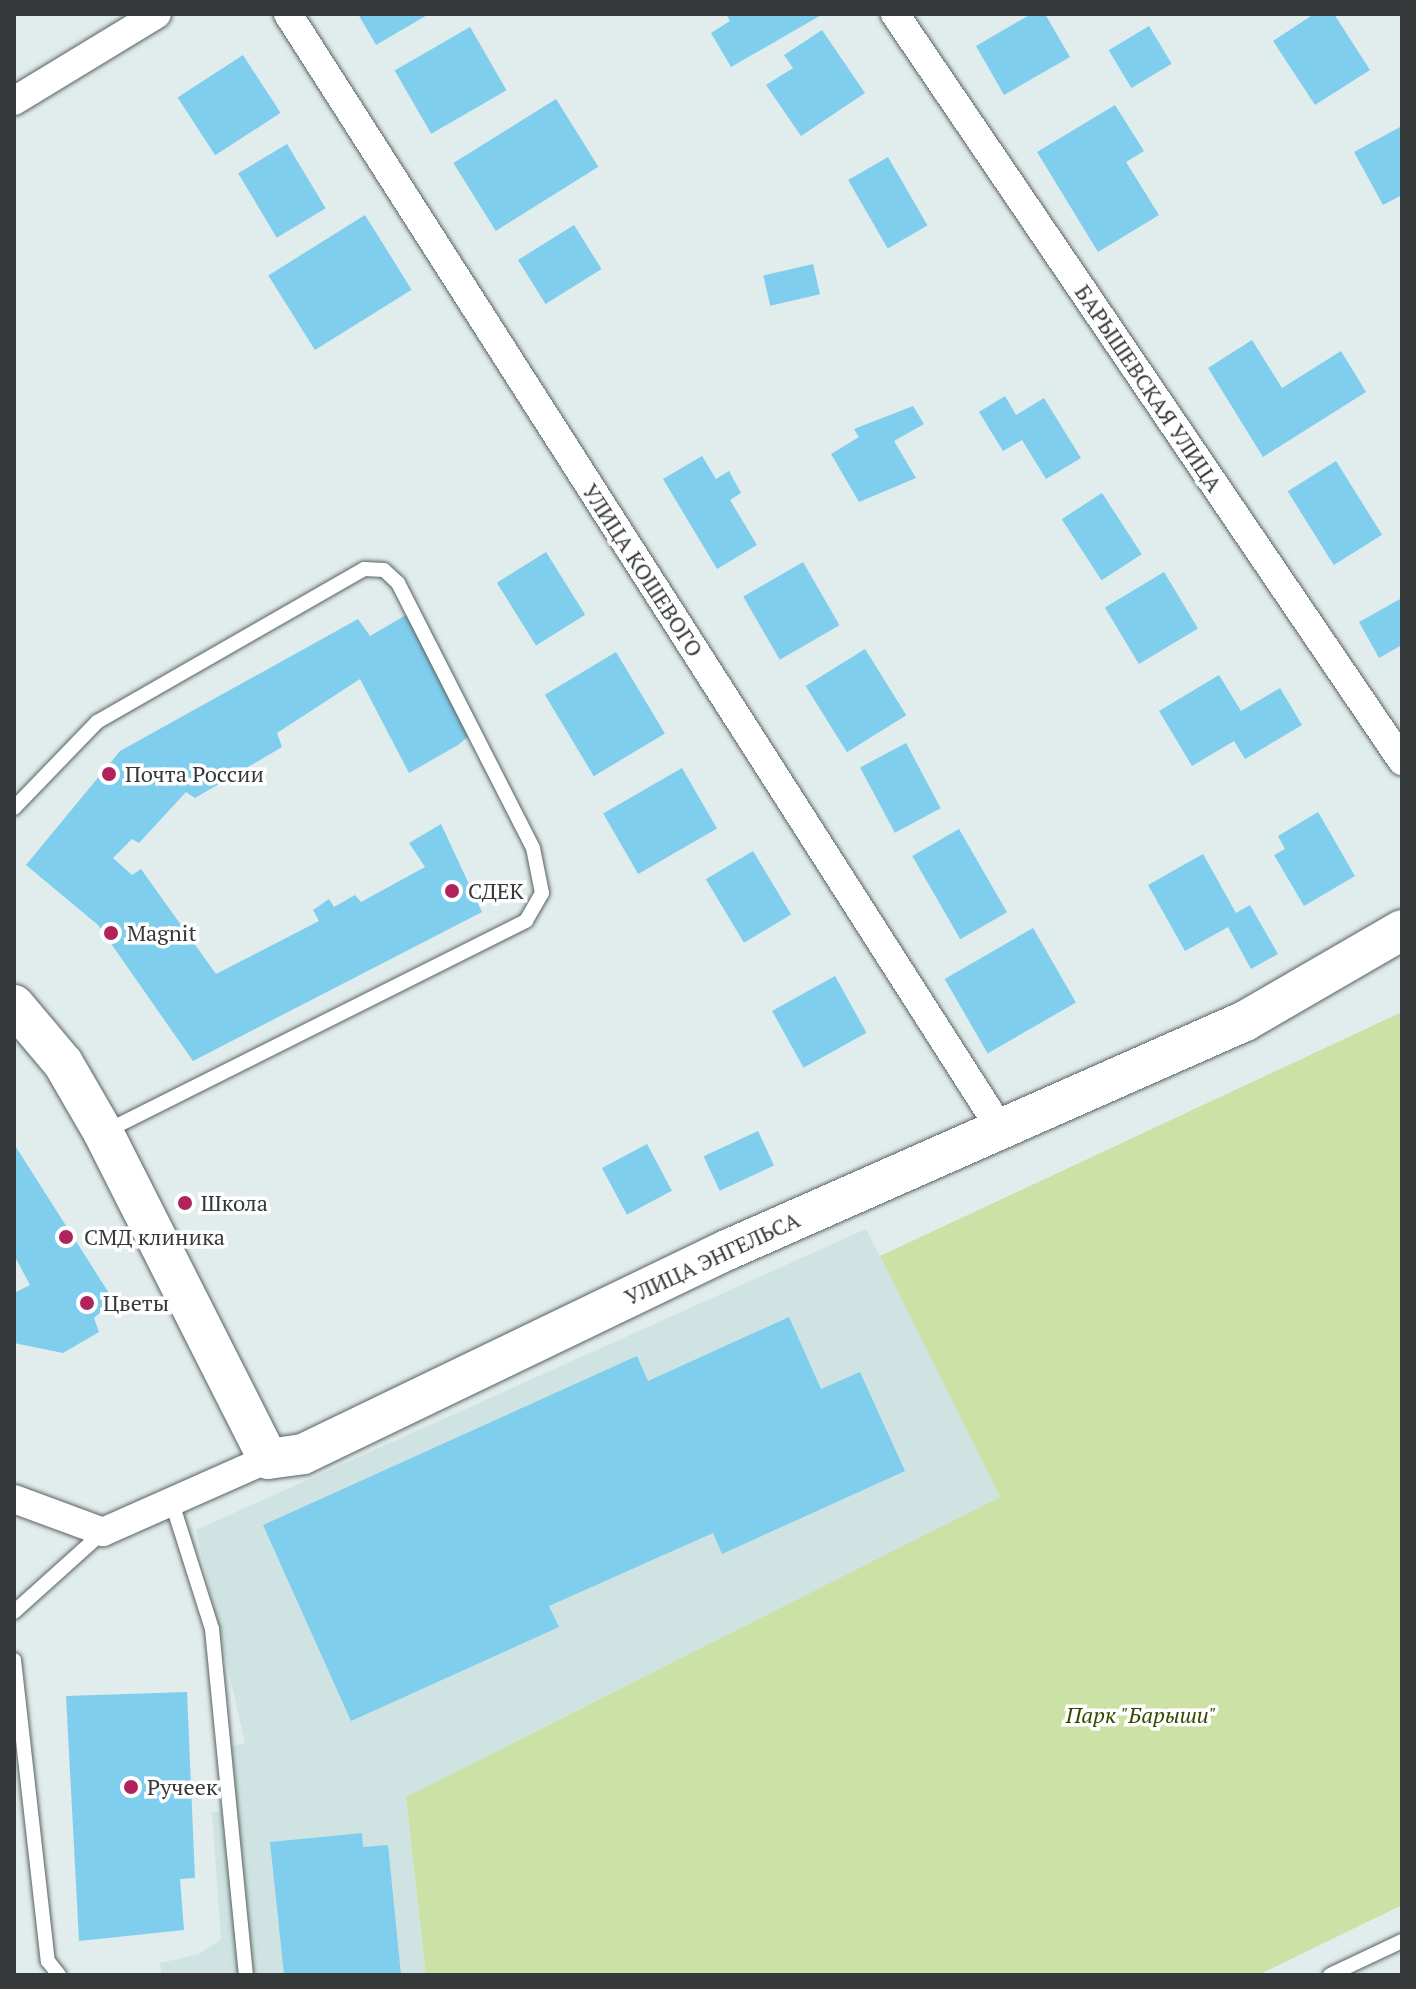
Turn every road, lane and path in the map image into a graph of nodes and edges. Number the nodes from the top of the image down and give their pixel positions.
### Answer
1 (157, 14) edge
2 (288, 14) edge
3 (895, 14) edge
4 (14, 101) edge
5 (1402, 761) edge
6 (14, 808) edge
7 (1402, 930) edge
8 (14, 1005) edge
9 (998, 1125) junction
10 (103, 1132) junction
11 (268, 1459) junction
12 (14, 1499) edge
13 (173, 1506) junction
14 (103, 1532) junction
15 (14, 1612) edge
16 (14, 1660) edge
17 (1402, 1941) edge
18 (59, 1975) edge
19 (244, 1975) edge
20 (1330, 1975) edge

1 - 4 street
2 - 9 street, УЛИЦА КОШЕВОГО
3 - 5 street, БАРЫШЕВСКАЯ УЛИЦА
6 - 10 lane
7 - 9 street, УЛИЦА ЭНГЕЛЬСА
8 - 10 street
9 - 11 street, УЛИЦА ЭНГЕЛЬСА
10 - 11 street
11 - 13 street, УЛИЦА ЭНГЕЛЬСА
12 - 14 street
13 - 14 street, УЛИЦА ЭНГЕЛЬСА
13 - 19 lane
14 - 15 lane
16 - 18 lane
17 - 20 lane

